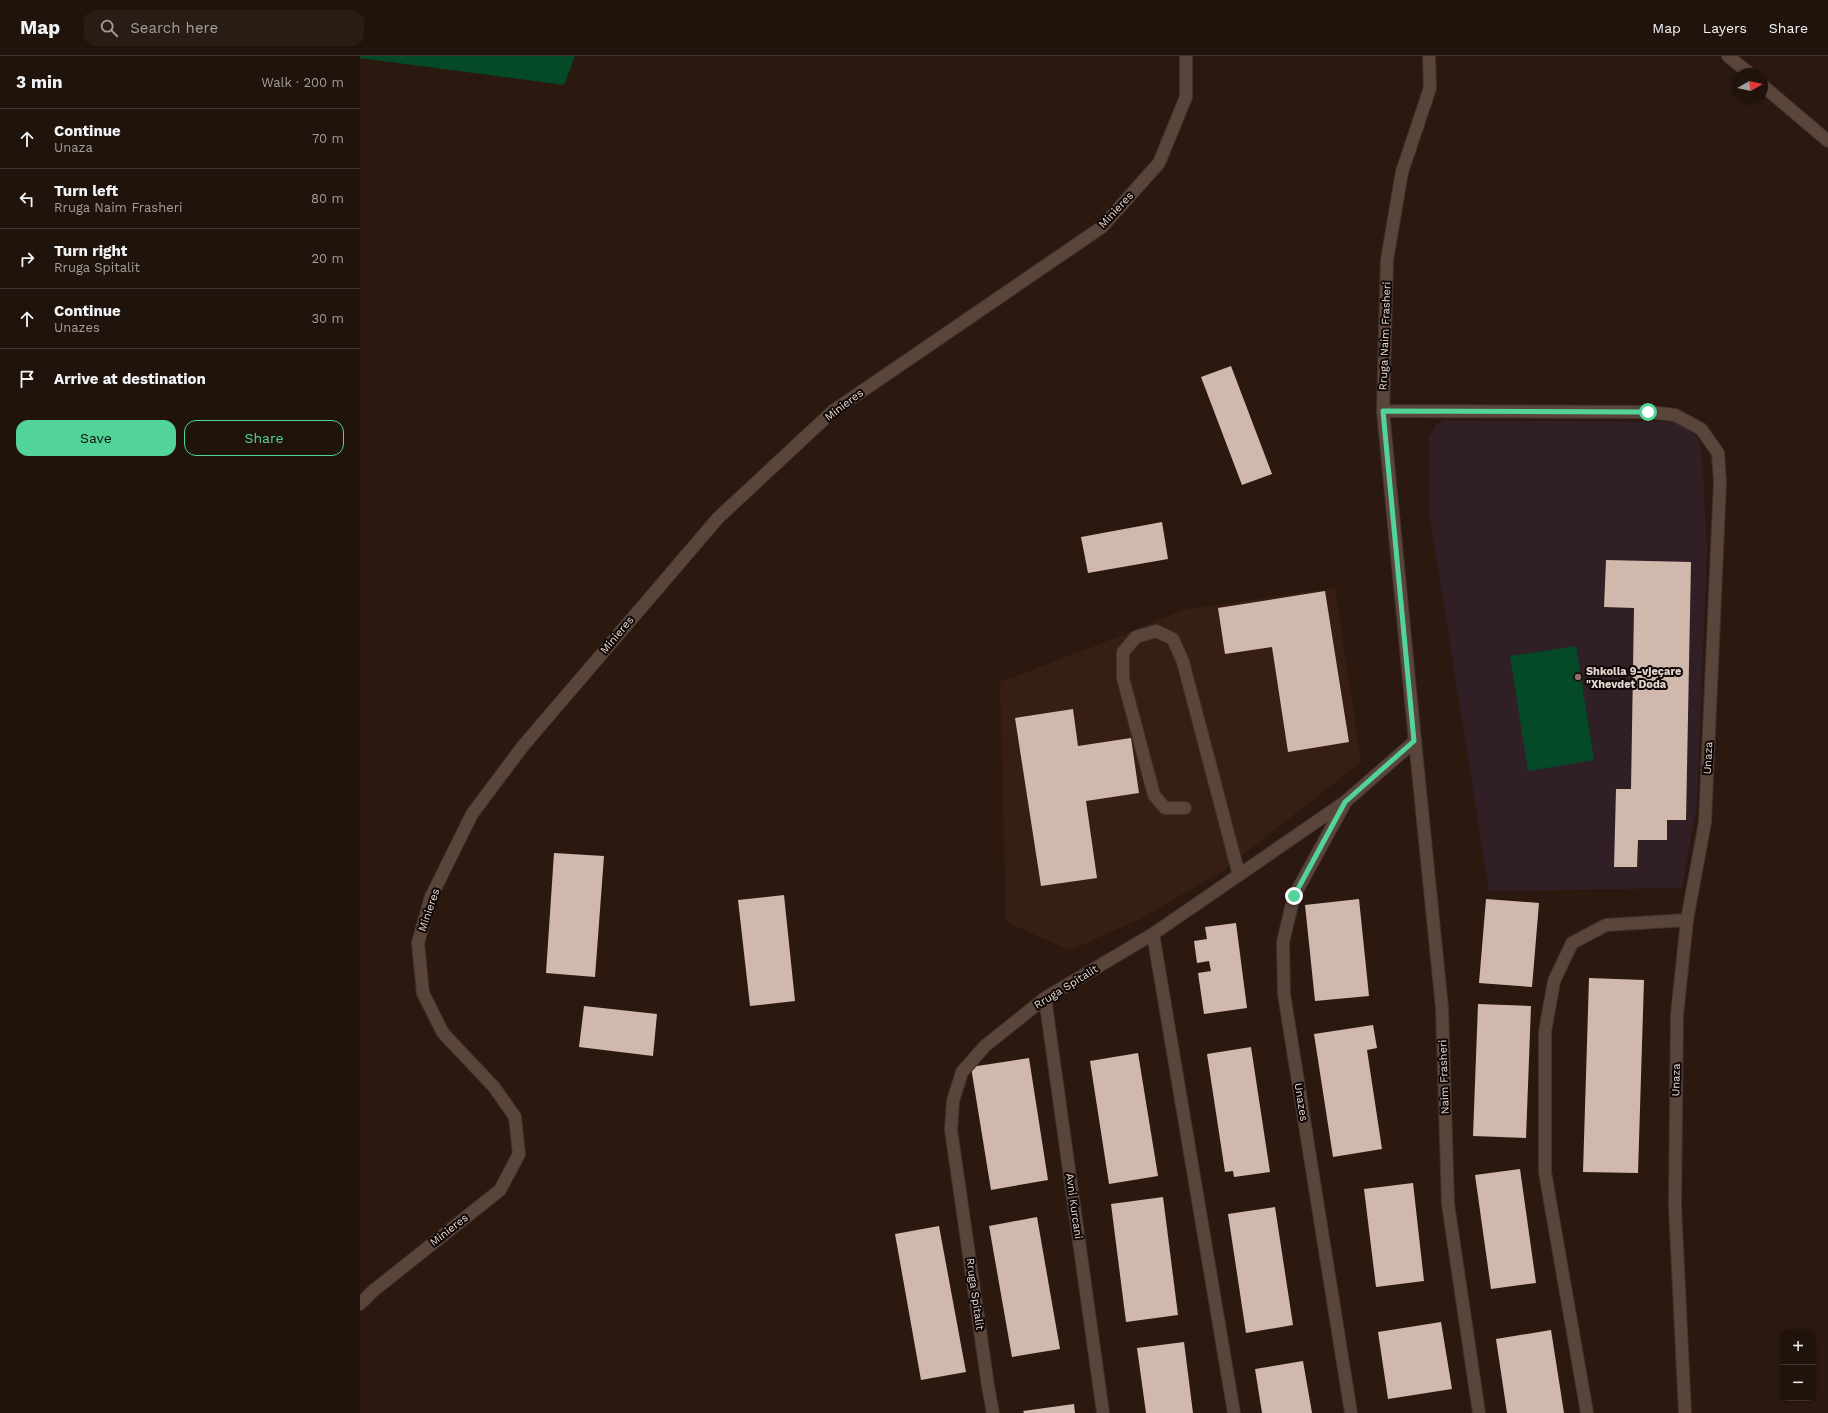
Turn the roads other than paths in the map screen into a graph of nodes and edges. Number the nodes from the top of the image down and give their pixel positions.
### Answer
1 (1186, 56) edge
2 (1429, 56) edge
3 (1728, 56) edge
4 (1743, 68) edge
5 (1768, 90) edge
6 (1828, 141) edge
7 (1383, 411) junction
8 (1414, 741) junction
9 (1345, 802) junction
10 (1185, 808) dead end
11 (1240, 875) junction
12 (1687, 920) junction
13 (1153, 934) junction
14 (1045, 998) junction
15 (360, 1304) edge
16 (993, 1413) edge
17 (1103, 1413) edge
18 (1234, 1413) edge
19 (1351, 1413) edge
20 (1479, 1413) edge
21 (1587, 1413) edge
22 (1686, 1413) edge

1 - 15 street, Minieres
2 - 7 street, Rruga Naim Frasheri
3 - 4 street
5 - 6 street
7 - 8 street, Rruga Naim Frasheri
7 - 12 street, Unaza
8 - 9 street, Rruga Spitalit
8 - 20 street, Naim Frasheri
9 - 11 street, Rruga Spitalit
9 - 19 street, Unazes
10 - 11 street
11 - 13 street, Rruga Spitalit
12 - 21 street
12 - 22 street, Unaza
13 - 14 street, Rruga Spitalit
13 - 18 street
14 - 16 street, Rruga Spitalit
14 - 17 street, Avni Kurcani

